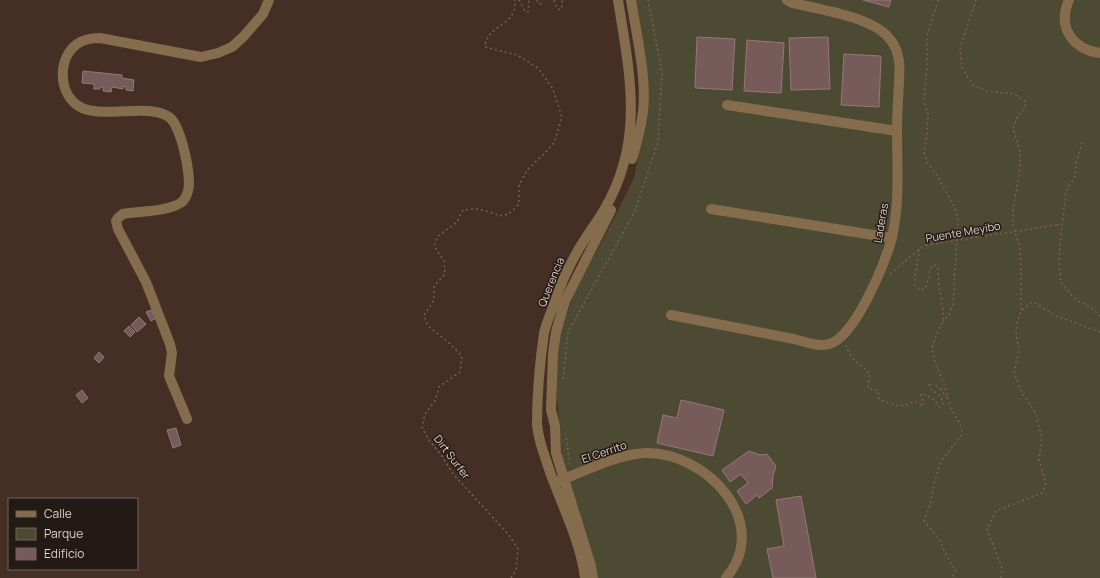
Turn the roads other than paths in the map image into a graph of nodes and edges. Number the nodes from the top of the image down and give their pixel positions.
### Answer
1 (269, 0) edge
2 (618, 0) edge
3 (631, 0) edge
4 (787, 0) edge
5 (1069, 0) edge
6 (1100, 54) edge
7 (727, 105) dead end
8 (897, 131) junction
9 (625, 173) junction
10 (711, 209) dead end
11 (892, 238) junction
12 (671, 314) dead end
13 (187, 419) dead end
14 (568, 477) junction
15 (554, 483) junction
16 (585, 578) edge
17 (593, 578) edge
18 (726, 578) edge

1 - 13 street
2 - 9 street, Querencia
3 - 9 street, Querencia
4 - 8 street, Laderas
5 - 6 street
7 - 8 street
8 - 11 street, Laderas
9 - 14 street, Querencia
9 - 15 street, Querencia
10 - 11 street
11 - 12 street, Laderas
14 - 15 street, El Cerrito
14 - 17 street, Querencia
14 - 18 street, El Cerrito
15 - 16 street, Querencia

